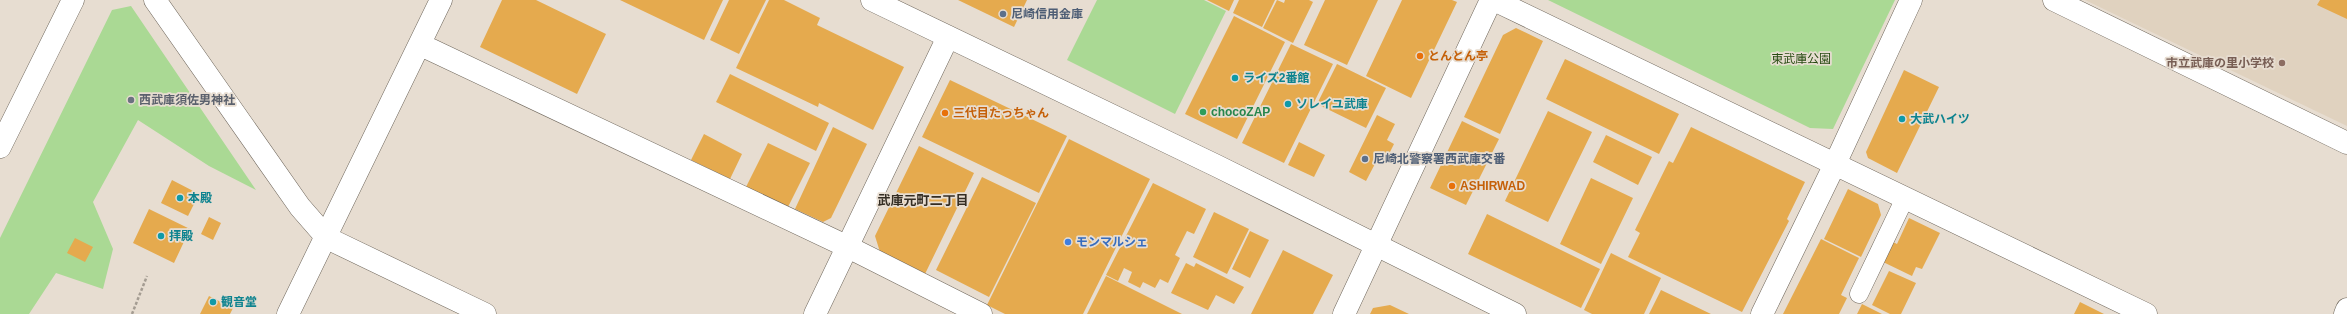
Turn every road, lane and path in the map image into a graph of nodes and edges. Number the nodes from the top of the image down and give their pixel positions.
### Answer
1 (73, 0) edge
2 (155, 0) edge
3 (441, 0) edge
4 (872, 0) edge
5 (1492, 0) edge
6 (1911, 0) edge
7 (2054, 0) edge
8 (948, 37) junction
9 (421, 45) junction
10 (2347, 143) edge
11 (0, 147) edge
12 (1835, 164) junction
13 (1905, 198) junction
14 (327, 238) junction
15 (1376, 245) junction
16 (848, 247) junction
17 (147, 276) dead end
18 (1859, 294) dead end
19 (2347, 309) edge
20 (132, 314) edge
21 (288, 314) edge
22 (485, 314) edge
23 (815, 314) edge
24 (981, 314) edge
25 (1344, 314) edge
26 (1515, 314) edge
27 (1762, 314) edge
28 (2146, 314) edge
29 (2345, 314) edge

1 - 11 street
2 - 14 street
3 - 9 street
4 - 8 street
5 - 12 street
5 - 15 street
6 - 12 street
7 - 10 street
8 - 15 street
8 - 16 street
9 - 14 street
9 - 16 street
12 - 13 street
12 - 27 street
13 - 18 lane
13 - 28 street
14 - 21 street
14 - 22 street
15 - 25 street
15 - 26 street
16 - 23 street
16 - 24 street
17 - 20 path
19 - 29 street

